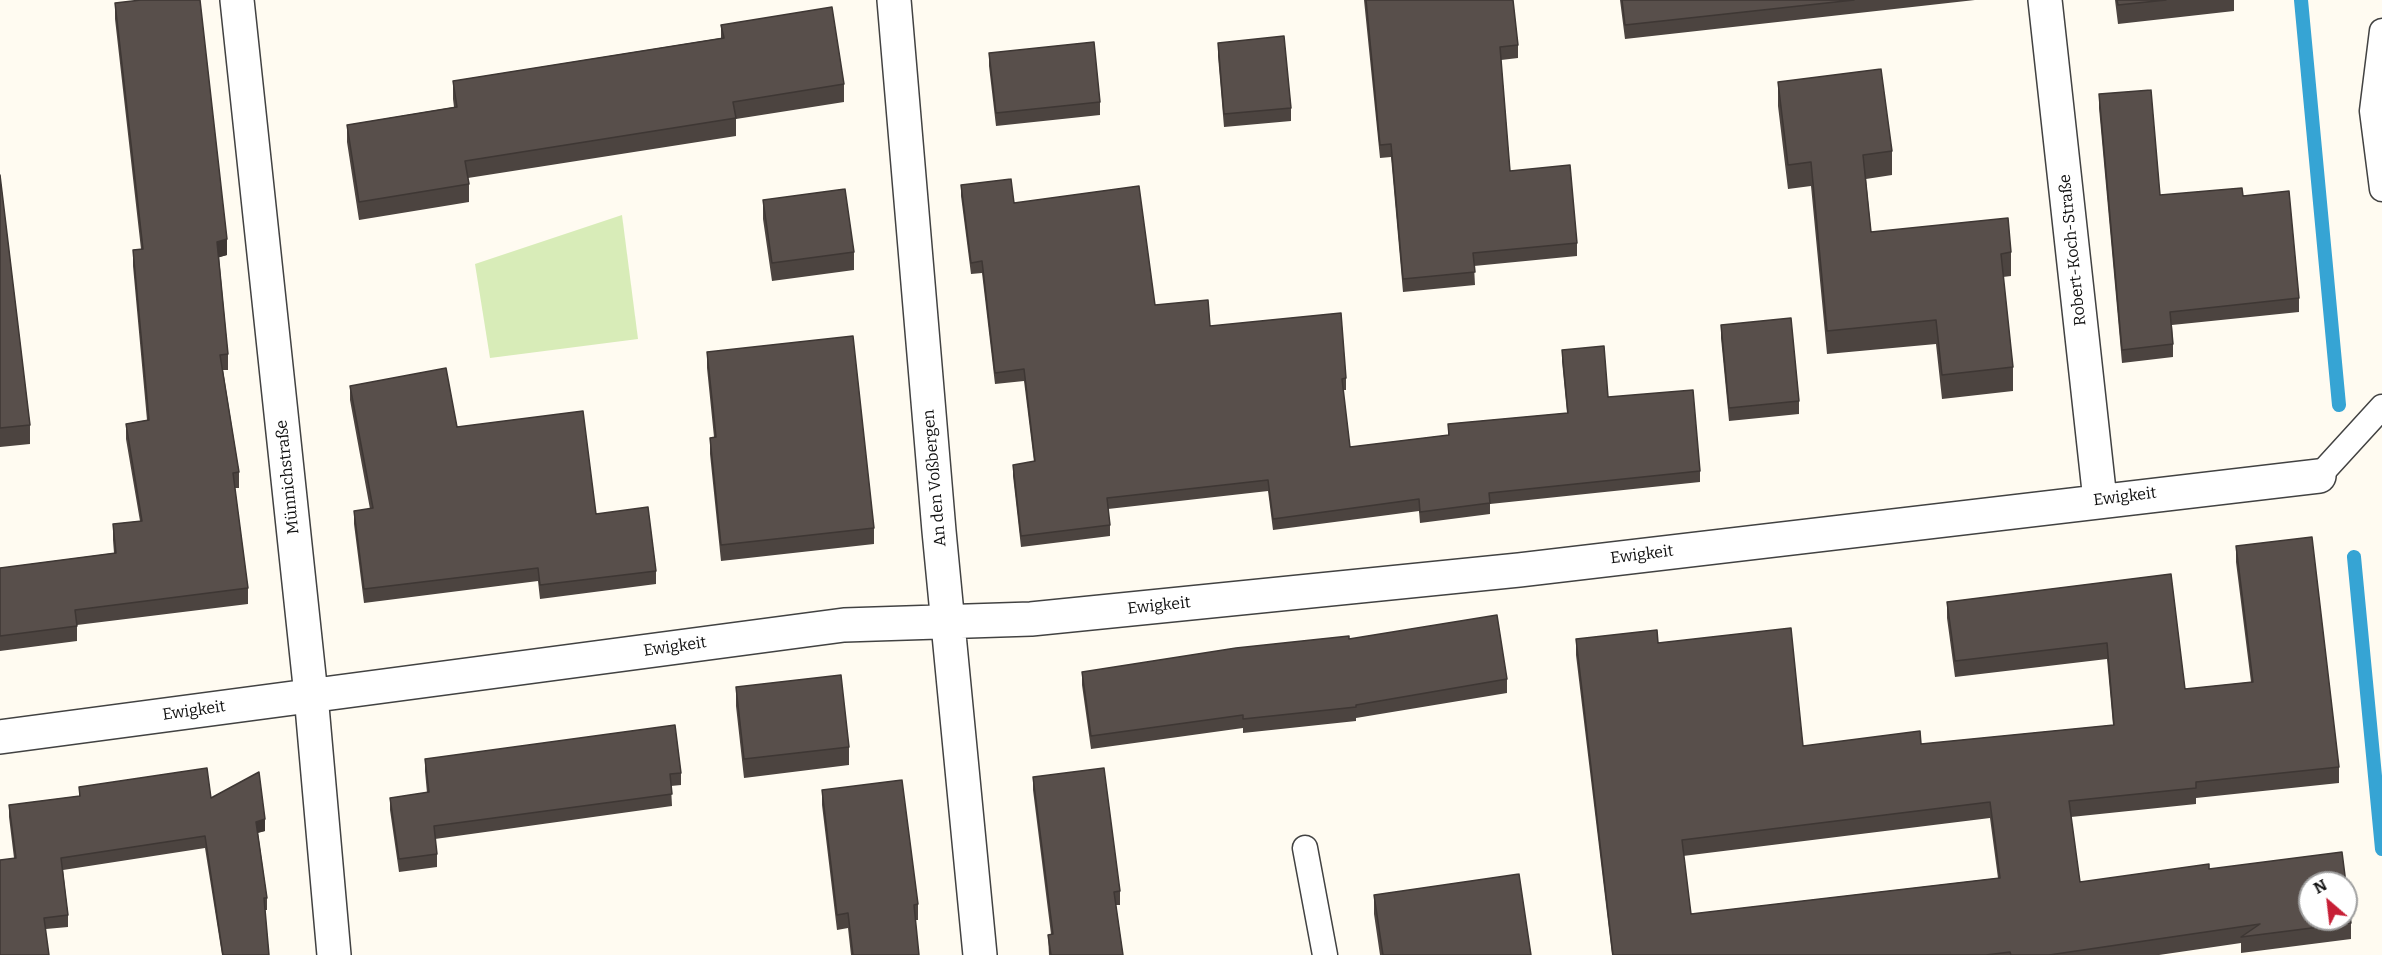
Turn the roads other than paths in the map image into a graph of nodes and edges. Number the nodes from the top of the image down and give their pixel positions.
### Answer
1 (237, 0) edge
2 (894, 0) edge
3 (2045, 0) edge
4 (2382, 31) edge
5 (2382, 189) edge
6 (2382, 407) edge
7 (2319, 476) joint
8 (2100, 500) junction
9 (948, 622) junction
10 (311, 695) junction
11 (0, 737) edge
12 (1305, 848) dead end
13 (334, 955) edge
14 (980, 955) edge
15 (1325, 955) edge

1 - 10 street, Münnichstraße
2 - 9 street, An den Voßbergen
3 - 8 street, Robert-Koch-Straße
4 - 5 lane
6 - 7 lane
7 - 8 street, Ewigkeit
8 - 9 street, Ewigkeit
9 - 10 street, Ewigkeit
9 - 14 street, An den Voßbergen
10 - 11 street, Ewigkeit
10 - 13 street, Münnichstraße
12 - 15 lane

